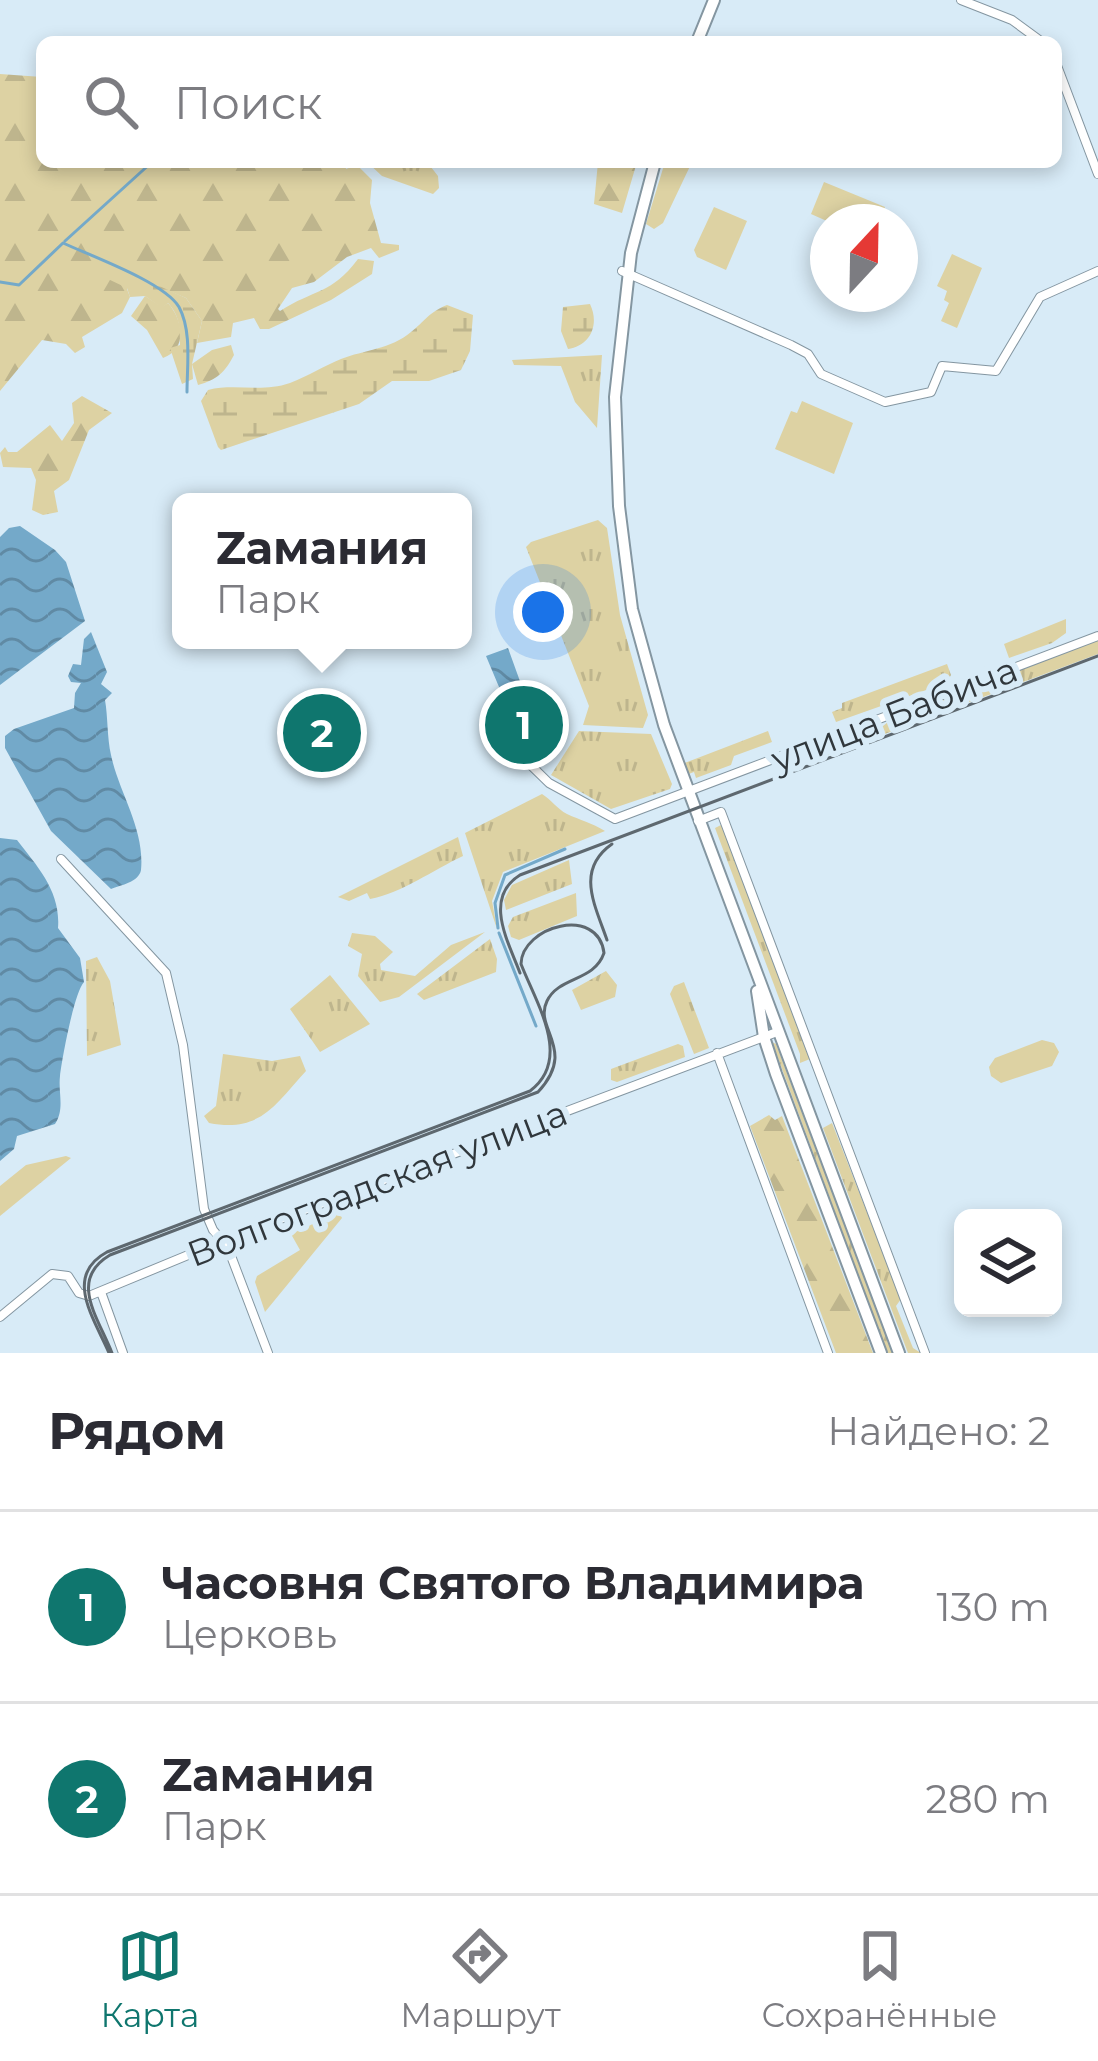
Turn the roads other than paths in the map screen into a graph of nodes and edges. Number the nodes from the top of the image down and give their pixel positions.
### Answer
1 (717, 0) edge
2 (962, 0) edge
3 (702, 36) edge
4 (1034, 36) edge
5 (1062, 78) edge
6 (651, 168) edge
7 (1098, 174) edge
8 (1098, 271) edge
9 (625, 272) junction
10 (1098, 637) edge
11 (506, 741) dead end
12 (687, 792) junction
13 (699, 820) junction
14 (62, 859) dead end
15 (754, 970) junction
16 (777, 1032) junction
17 (764, 1037) junction
18 (717, 1053) junction
19 (222, 1241) junction
20 (101, 1292) junction
21 (0, 1316) edge
22 (123, 1353) edge
23 (268, 1353) edge
24 (828, 1353) edge
25 (881, 1353) edge
26 (899, 1353) edge
27 (925, 1353) edge

1 - 3 main road
2 - 4 street
5 - 7 street
6 - 9 main road
8 - 9 street
9 - 12 main road
10 - 12 street, улица Бабича
11 - 12 street, улица Бабича
12 - 13 main road
13 - 15 main road
13 - 27 street
14 - 19 street
15 - 16 main road
15 - 17 main road
16 - 17 street, Волгоградская улица
16 - 26 main road
17 - 18 street, Волгоградская улица
17 - 25 main road
18 - 19 street, Волгоградская улица
18 - 24 street
19 - 20 street, Волгоградская улица
19 - 23 street
20 - 21 street
20 - 22 street

